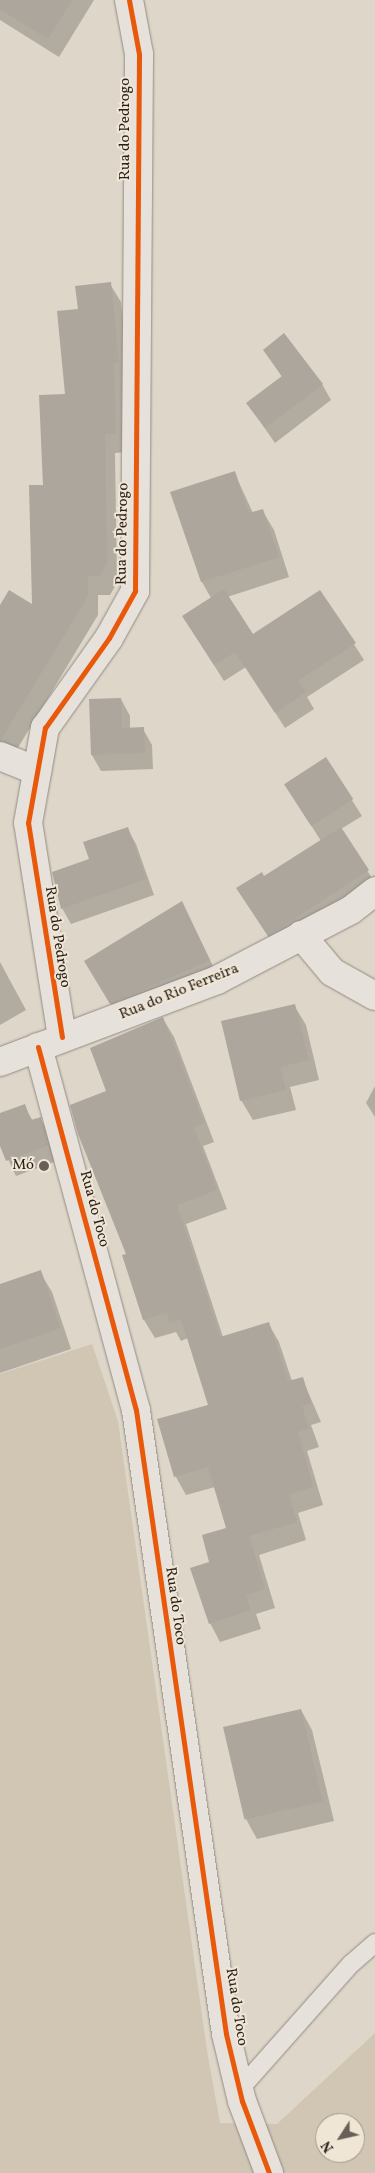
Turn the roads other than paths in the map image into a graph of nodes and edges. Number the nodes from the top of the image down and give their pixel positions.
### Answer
1 (129, 0) edge
2 (0, 756) edge
3 (38, 771) junction
4 (375, 891) edge
5 (302, 936) junction
6 (375, 996) edge
7 (50, 1042) junction
8 (0, 1062) edge
9 (375, 1943) edge
10 (239, 2090) junction
11 (269, 2173) edge

1 - 3 street, Rua do Pedrogo
2 - 3 street
3 - 7 street, Rua do Pedrogo
4 - 5 street, Rua do Rio Ferreira
5 - 6 street
5 - 7 street, Rua do Rio Ferreira
7 - 8 street, Rua do Rio Ferreira
7 - 10 street, Rua do Toco
9 - 10 lane
10 - 11 street, Rua do Toco

